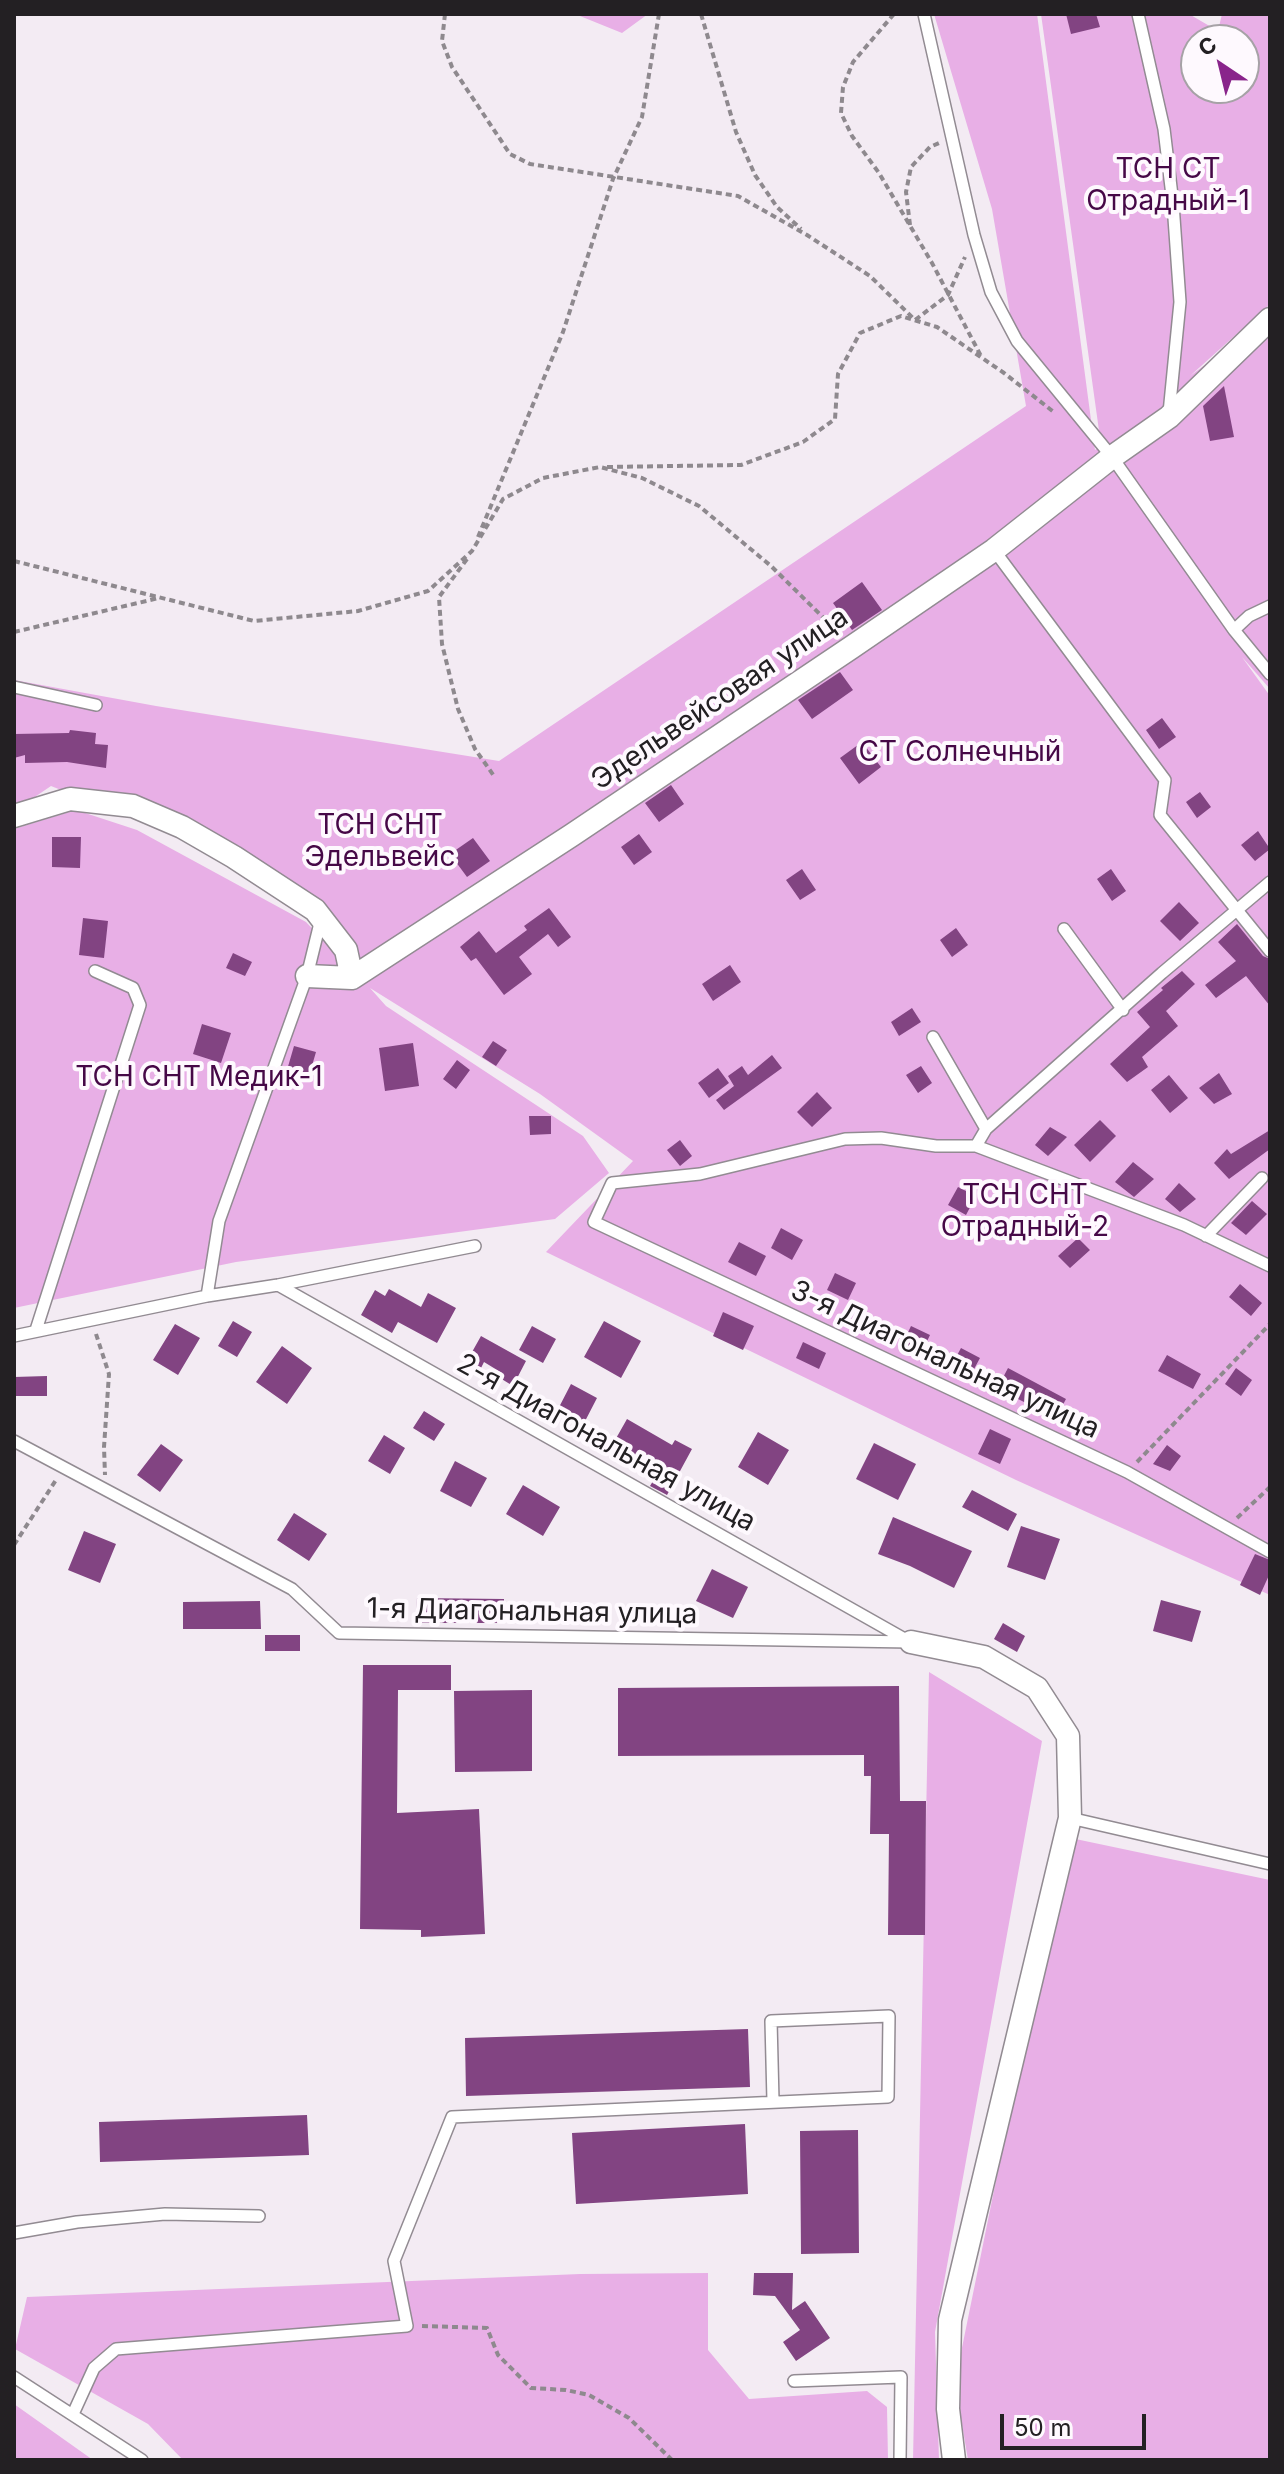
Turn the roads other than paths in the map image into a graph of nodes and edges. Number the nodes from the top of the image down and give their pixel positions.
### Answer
1 (924, 14) edge
2 (1138, 14) edge
3 (1270, 319) edge
4 (1169, 417) junction
5 (1112, 457) junction
6 (994, 550) junction
7 (1270, 606) edge
8 (1234, 630) junction
9 (1270, 674) edge
10 (14, 687) edge
11 (96, 705) dead end
12 (14, 816) edge
13 (1270, 882) edge
14 (1237, 910) junction
15 (319, 927) dead end
16 (1064, 929) dead end
17 (1270, 951) edge
18 (95, 971) dead end
19 (307, 976) junction
20 (352, 978) junction
21 (1123, 1010) junction
22 (933, 1037) dead end
23 (986, 1129) junction
24 (976, 1146) junction
25 (1262, 1178) dead end
26 (1206, 1236) junction
27 (475, 1246) dead end
28 (1270, 1266) edge
29 (278, 1285) junction
30 (207, 1296) junction
31 (36, 1330) junction
32 (14, 1336) edge
33 (14, 1441) edge
34 (1270, 1552) edge
35 (911, 1642) junction
36 (1070, 1818) junction
37 (1270, 1864) edge
38 (773, 2101) junction
39 (259, 2216) dead end
40 (14, 2233) edge
41 (14, 2377) edge
42 (794, 2381) dead end
43 (73, 2414) junction
44 (142, 2460) edge
45 (900, 2460) edge
46 (954, 2460) edge

1 - 5 lane
2 - 4 lane
3 - 4 street, Эдельвейсовая улица
4 - 5 street, Эдельвейсовая улица
5 - 6 street, Эдельвейсовая улица
5 - 8 lane
6 - 14 lane
6 - 20 street, Эдельвейсовая улица
7 - 8 lane
8 - 9 lane
10 - 11 lane
12 - 20 street
13 - 14 lane
14 - 17 lane
14 - 21 lane
15 - 19 lane
16 - 21 lane
18 - 31 lane
19 - 20 street
19 - 30 lane
21 - 23 lane
22 - 23 lane
23 - 24 lane
24 - 26 lane
24 - 34 lane, 3-я Диагональная улица
25 - 26 lane
26 - 28 lane
27 - 29 lane
29 - 30 lane
29 - 35 lane, 2-я Диагональная улица
30 - 31 lane
31 - 32 lane
33 - 35 lane, 1-я Диагональная улица
35 - 36 street
36 - 37 lane
36 - 46 street
38 - 38 lane
38 - 43 lane
39 - 40 lane
41 - 43 lane
42 - 45 lane
43 - 44 lane

